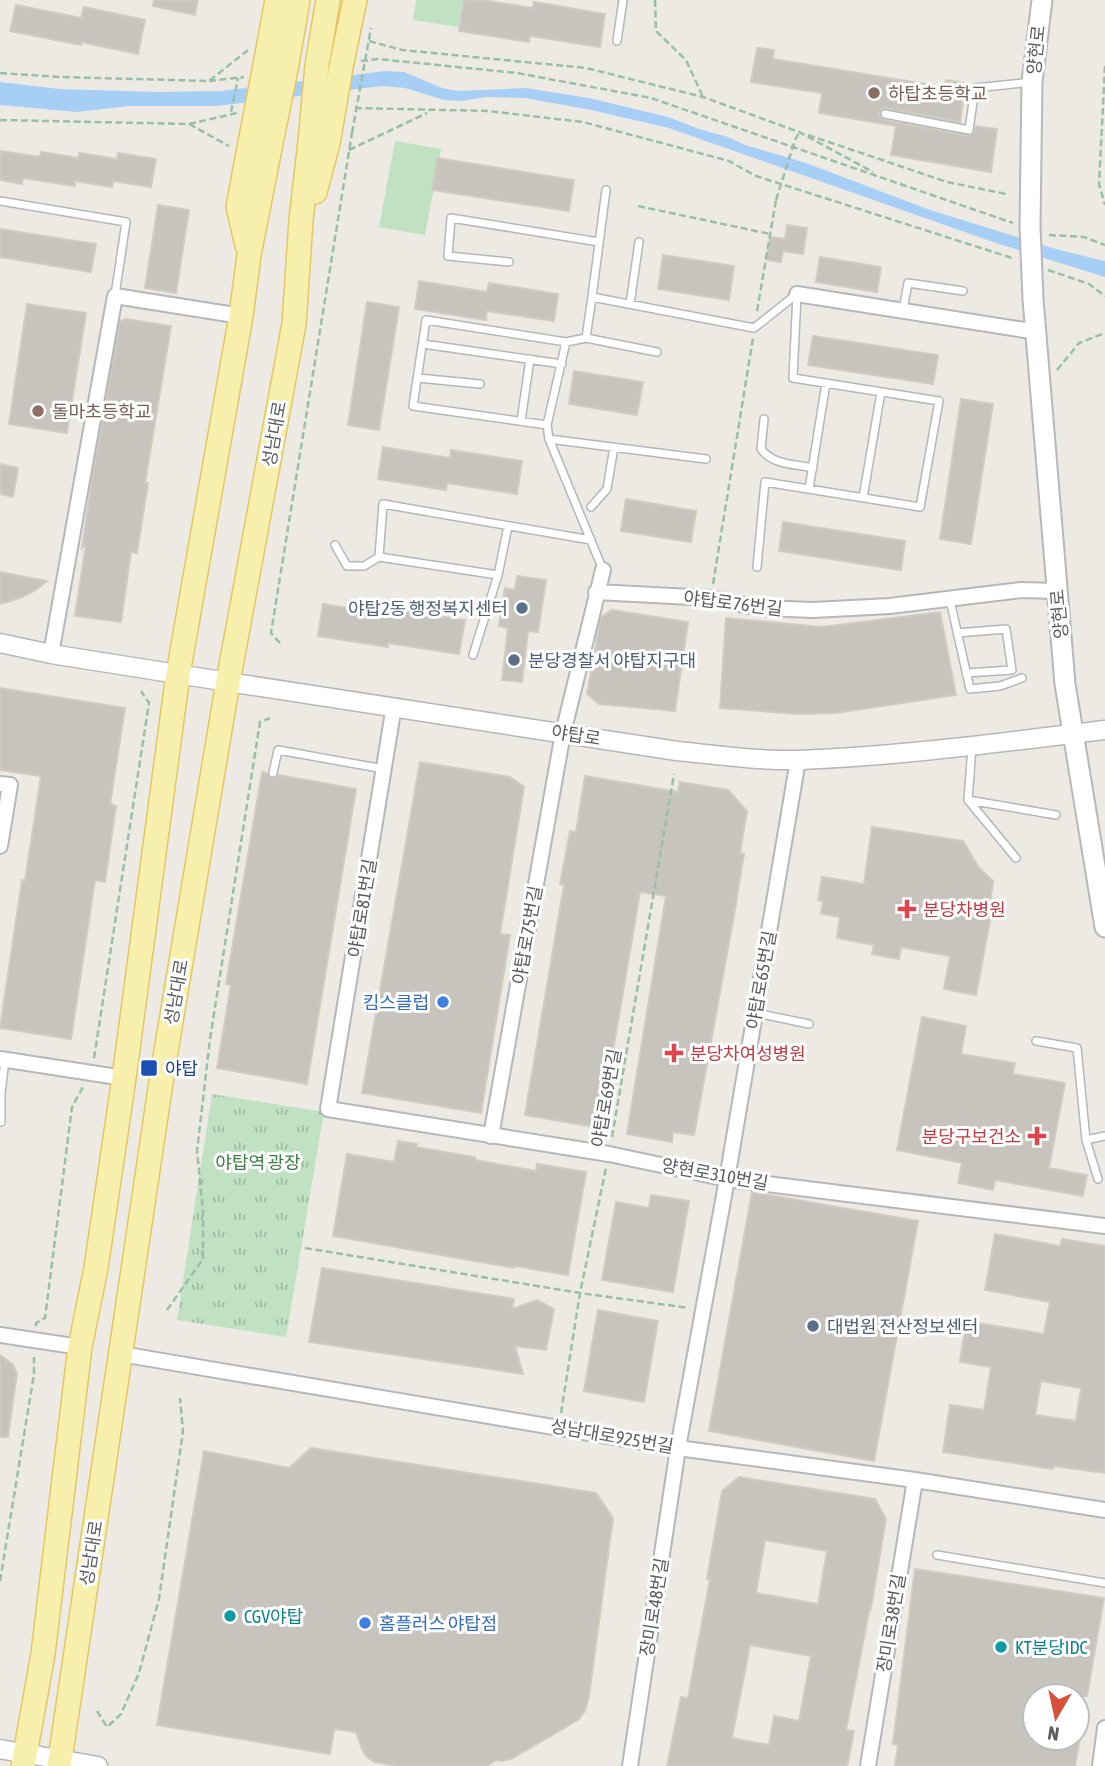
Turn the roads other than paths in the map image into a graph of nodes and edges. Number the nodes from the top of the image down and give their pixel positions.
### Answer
1 (277, 0) edge
2 (298, 0) edge
3 (328, 0) edge
4 (355, 0) edge
5 (623, 0) edge
6 (1042, 0) edge
7 (617, 41) dead end
8 (268, 69) junction
9 (1032, 82) junction
10 (885, 114) dead end
11 (329, 145) junction
12 (606, 190) dead end
13 (0, 201) edge
14 (599, 242) junction
15 (639, 242) dead end
16 (509, 262) dead end
17 (962, 290) dead end
18 (797, 294) junction
19 (115, 296) junction
20 (592, 297) junction
21 (630, 304) junction
22 (903, 311) junction
23 (241, 316) junction
24 (1037, 332) junction
25 (586, 338) junction
26 (566, 342) junction
27 (423, 344) junction
28 (657, 352) dead end
29 (530, 359) junction
30 (562, 363) junction
31 (418, 378) junction
32 (826, 383) junction
33 (480, 384) dead end
34 (881, 392) junction
35 (764, 419) dead end
36 (522, 421) junction
37 (547, 425) junction
38 (549, 439) junction
39 (614, 447) junction
40 (706, 459) dead end
41 (813, 468) junction
42 (810, 489) junction
43 (863, 498) junction
44 (591, 507) dead end
45 (508, 526) junction
46 (591, 540) junction
47 (335, 545) dead end
48 (379, 557) junction
49 (757, 567) dead end
50 (603, 570) joint
51 (498, 576) junction
52 (1057, 591) junction
53 (596, 592) junction
54 (950, 600) junction
55 (957, 632) junction
56 (0, 643) edge
57 (51, 654) junction
58 (474, 655) dead end
59 (967, 673) junction
60 (178, 674) junction
61 (1022, 678) dead end
62 (228, 682) junction
63 (394, 706) junction
64 (1105, 730) edge
65 (563, 733) junction
66 (1075, 734) junction
67 (972, 746) junction
68 (798, 760) junction
69 (385, 769) junction
70 (274, 773) dead end
71 (0, 783) edge
72 (968, 800) junction
73 (1056, 815) dead end
74 (0, 846) edge
75 (1016, 858) dead end
76 (1105, 927) edge
77 (756, 1013) junction
78 (809, 1024) dead end
79 (1036, 1041) dead end
80 (3, 1059) edge
81 (124, 1078) junction
82 (328, 1109) joint
83 (1, 1122) edge
84 (491, 1136) junction
85 (1105, 1136) edge
86 (1086, 1140) junction
87 (727, 1178) junction
88 (1098, 1179) dead end
89 (1105, 1226) edge
90 (0, 1335) edge
91 (80, 1347) junction
92 (121, 1354) junction
93 (678, 1448) junction
94 (915, 1480) junction
95 (1105, 1510) edge
96 (937, 1555) dead end
97 (1105, 1583) edge
98 (1105, 1728) edge
99 (0, 1749) edge
100 (25, 1759) edge
101 (59, 1763) edge
102 (97, 1766) edge
103 (630, 1766) edge
104 (868, 1766) edge
105 (1100, 1766) edge

1 - 8 main road
2 - 8 main road
3 - 11 main road, bridge
4 - 11 main road, bridge
5 - 7 lane
6 - 9 main road, 양현로
8 - 23 main road, 성남대로, bridge
9 - 10 lane
9 - 24 main road, 양현로, bridge
11 - 62 main road, 성남대로
12 - 14 lane
13 - 19 lane
14 - 16 lane
14 - 20 lane
15 - 21 lane
17 - 22 lane
18 - 21 lane
18 - 22 street
18 - 32 lane
19 - 23 street
19 - 57 street
20 - 21 lane
20 - 25 lane
22 - 24 street
23 - 60 main road, 성남대로
24 - 52 main road, 양현로
25 - 26 lane
25 - 28 lane
26 - 27 lane
26 - 30 lane
27 - 29 lane
27 - 31 lane
29 - 30 lane
29 - 36 lane
30 - 37 lane
31 - 33 lane
31 - 36 lane
32 - 34 lane
32 - 41 lane
34 - 43 lane
34 - 43 lane
35 - 41 lane
36 - 37 lane
37 - 38 lane
38 - 39 lane
38 - 46 lane
39 - 40 lane
39 - 44 lane
41 - 42 lane
42 - 43 lane
42 - 49 lane
45 - 46 lane
45 - 48 lane
45 - 51 lane
46 - 50 lane
47 - 48 lane
48 - 51 lane
50 - 53 street
51 - 58 lane
52 - 54 street, 야탑로76번길
52 - 66 main road, 양현로
53 - 54 street, 야탑로76번길
53 - 65 street
54 - 55 lane
55 - 59 lane
55 - 59 lane
56 - 57 street, 야탑로
57 - 60 street, 야탑로
59 - 61 lane
60 - 62 street, 야탑로
60 - 81 main road, 성남대로
62 - 63 street, 야탑로
62 - 92 main road, 성남대로
63 - 65 street, 야탑로
63 - 69 street, 야탑로81번길
64 - 66 street, 야탑로
65 - 68 street, 야탑로
65 - 84 street, 야탑로75번길
66 - 67 street, 야탑로
66 - 76 main road, 양현로
67 - 68 street, 야탑로
67 - 72 lane
68 - 77 street, 야탑로65번길
69 - 70 lane
69 - 82 street, 야탑로81번길
71 - 74 street
72 - 73 lane
72 - 75 lane
77 - 78 lane
77 - 87 street, 야탑로65번길
79 - 86 lane
80 - 81 street
80 - 83 lane
81 - 91 main road, 성남대로
82 - 84 street, 양현로310번길
84 - 87 street, 양현로310번길
85 - 86 lane
86 - 88 lane
87 - 89 street, 양현로310번길
87 - 93 street, 야탑로65번길
90 - 91 street
91 - 100 main road, 성남대로
92 - 93 street, 성남대로925번길
92 - 101 main road, 성남대로
93 - 94 street, 성남대로925번길
93 - 103 street, 장미로48번길
94 - 95 street, 성남대로925번길
94 - 104 street, 장미로38번길
96 - 97 lane
98 - 105 street
99 - 100 street
100 - 101 street
101 - 102 street

